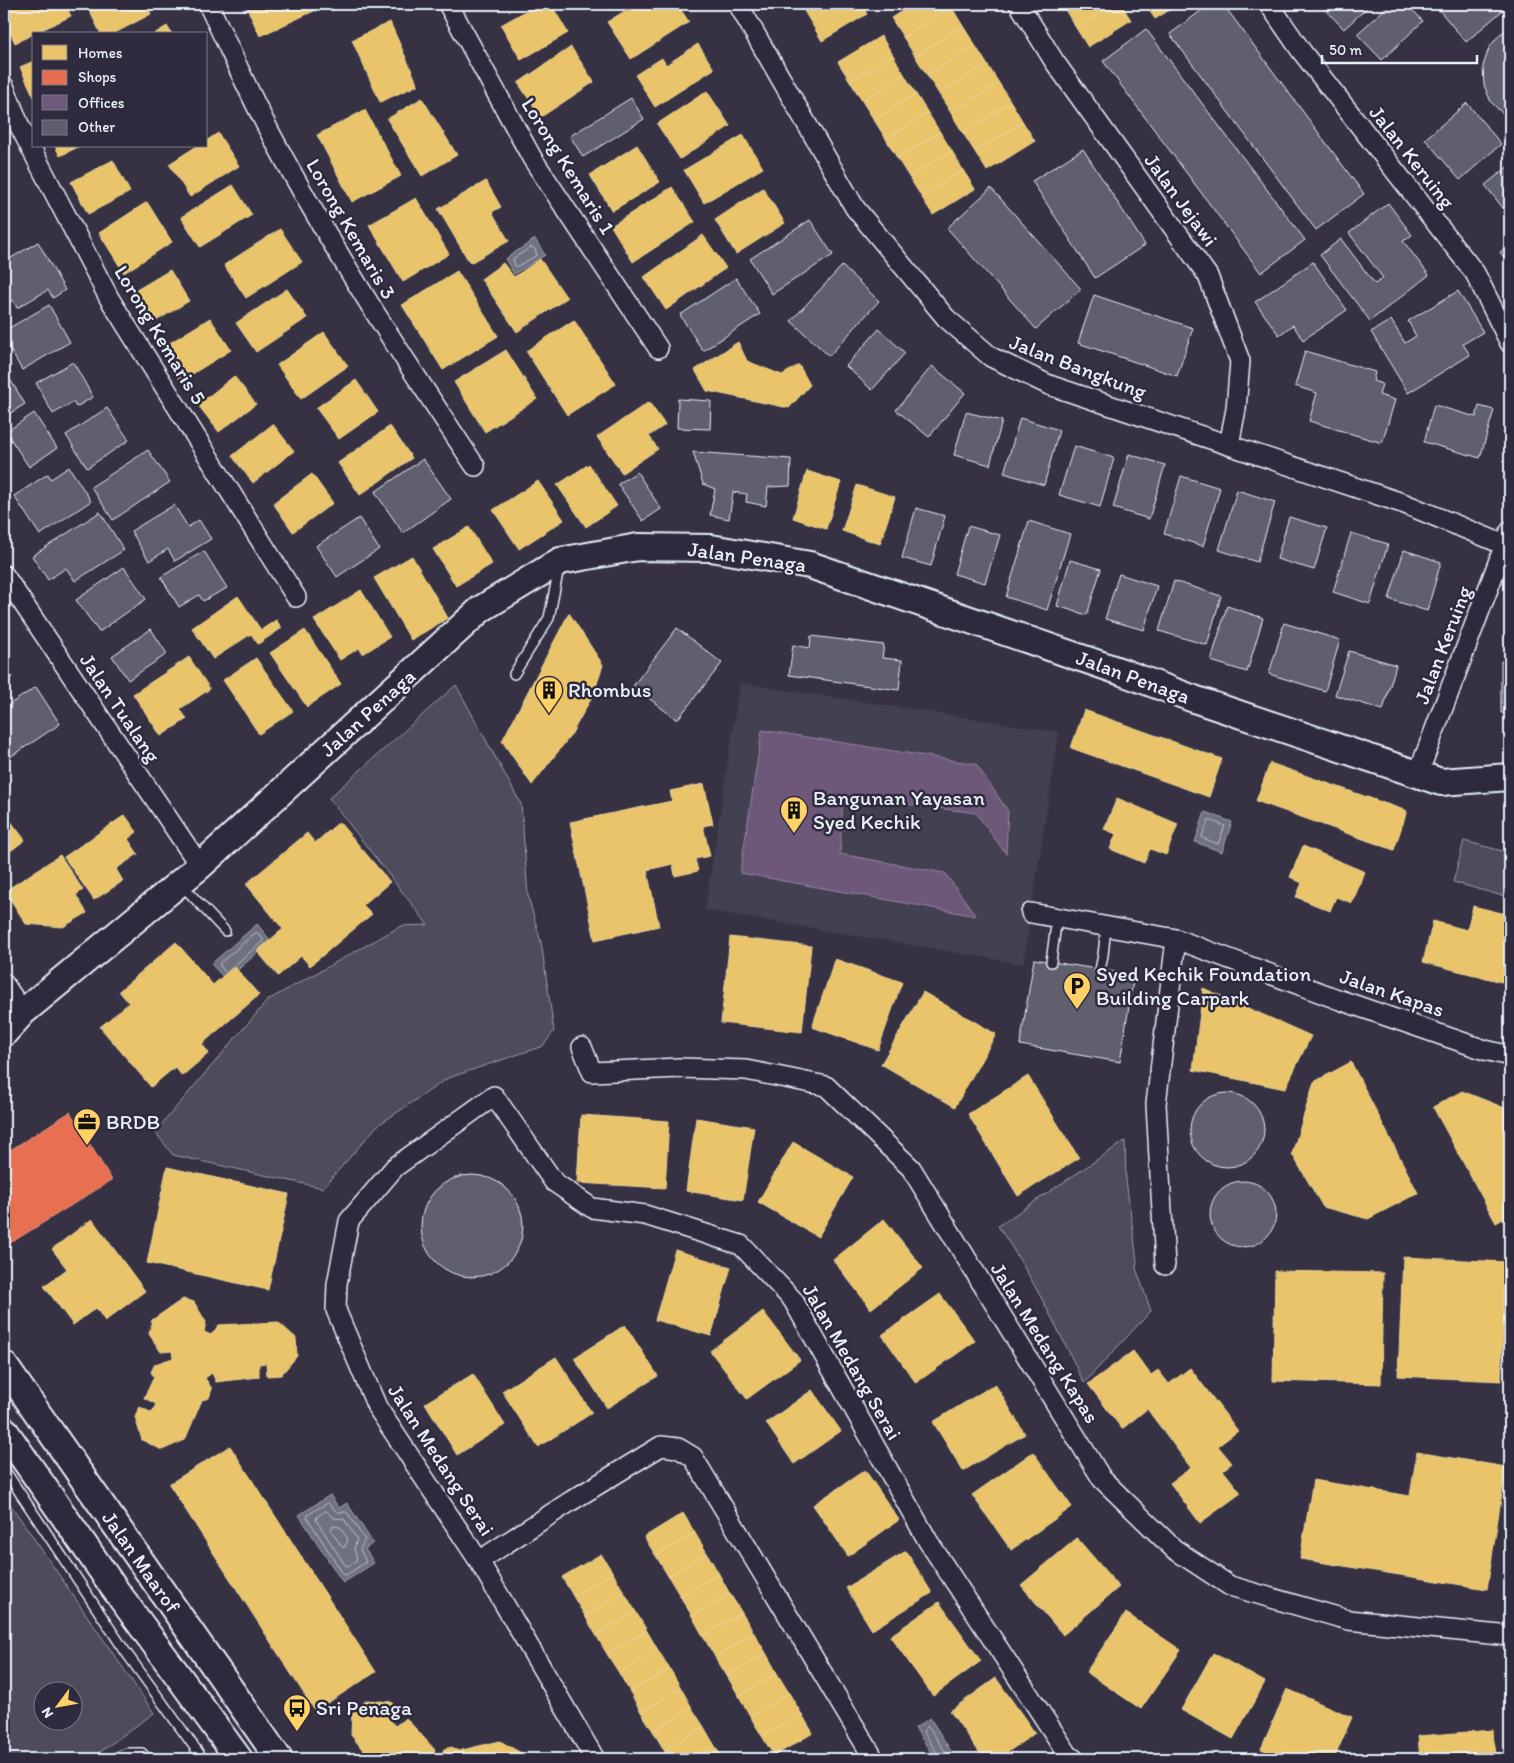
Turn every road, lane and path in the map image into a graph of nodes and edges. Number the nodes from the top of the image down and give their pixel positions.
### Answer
1 (208, 4) edge
2 (448, 4) edge
3 (738, 4) edge
4 (1019, 4) edge
5 (1269, 4) edge
6 (4, 86) edge
7 (1510, 343) edge
8 (658, 348) dead end
9 (1229, 445) junction
10 (475, 466) dead end
11 (1508, 538) edge
12 (560, 560) junction
13 (4, 574) edge
14 (296, 597) dead end
15 (514, 674) dead end
16 (1418, 774) junction
17 (1510, 778) edge
18 (190, 874) junction
19 (1031, 913) dead end
20 (1057, 917) junction
21 (1106, 928) junction
22 (225, 931) dead end
23 (1176, 939) junction
24 (1051, 962) dead end
25 (1100, 970) dead end
26 (4, 984) edge
27 (23, 1012) junction
28 (4, 1033) edge
29 (582, 1047) dead end
30 (1510, 1056) edge
31 (1166, 1265) dead end
32 (4, 1365) edge
33 (4, 1430) edge
34 (4, 1469) edge
35 (480, 1561) junction
36 (1510, 1636) edge
37 (112, 1759) edge
38 (147, 1759) edge
39 (203, 1759) edge
40 (239, 1759) edge
41 (278, 1759) edge
42 (596, 1759) edge
43 (874, 1759) edge
44 (1074, 1759) edge

1 - 10 street, Lorong Kemaris 3
2 - 8 street, Lorong Kemaris 1
3 - 9 street, Jalan Bangkung
4 - 9 street, Jalan Jejawi
5 - 7 street, Jalan Keruing
6 - 14 street, Lorong Kemaris 5
9 - 11 street, Jalan Bangkung
11 - 16 street, Jalan Keruing
12 - 15 lane
12 - 16 street, Jalan Penaga
12 - 18 street, Jalan Penaga
13 - 18 street, Jalan Tualang
16 - 17 street, Jalan Penaga
18 - 22 lane
18 - 27 street, Jalan Penaga
19 - 20 street, Jalan Kapas
20 - 21 street, Jalan Kapas
20 - 24 lane
21 - 23 street, Jalan Kapas
21 - 25 lane
23 - 30 street, Jalan Kapas
23 - 31 street
26 - 27 street
27 - 28 street, Jalan Penaga
29 - 36 street, Jalan Medang Kapas
32 - 41 street, Jalan Maarof
33 - 40 street, Jalan Maarof
34 - 39 lane
35 - 42 street, Jalan Medang Serai
35 - 43 street
35 - 44 street, Jalan Medang Serai
37 - 38 lane

